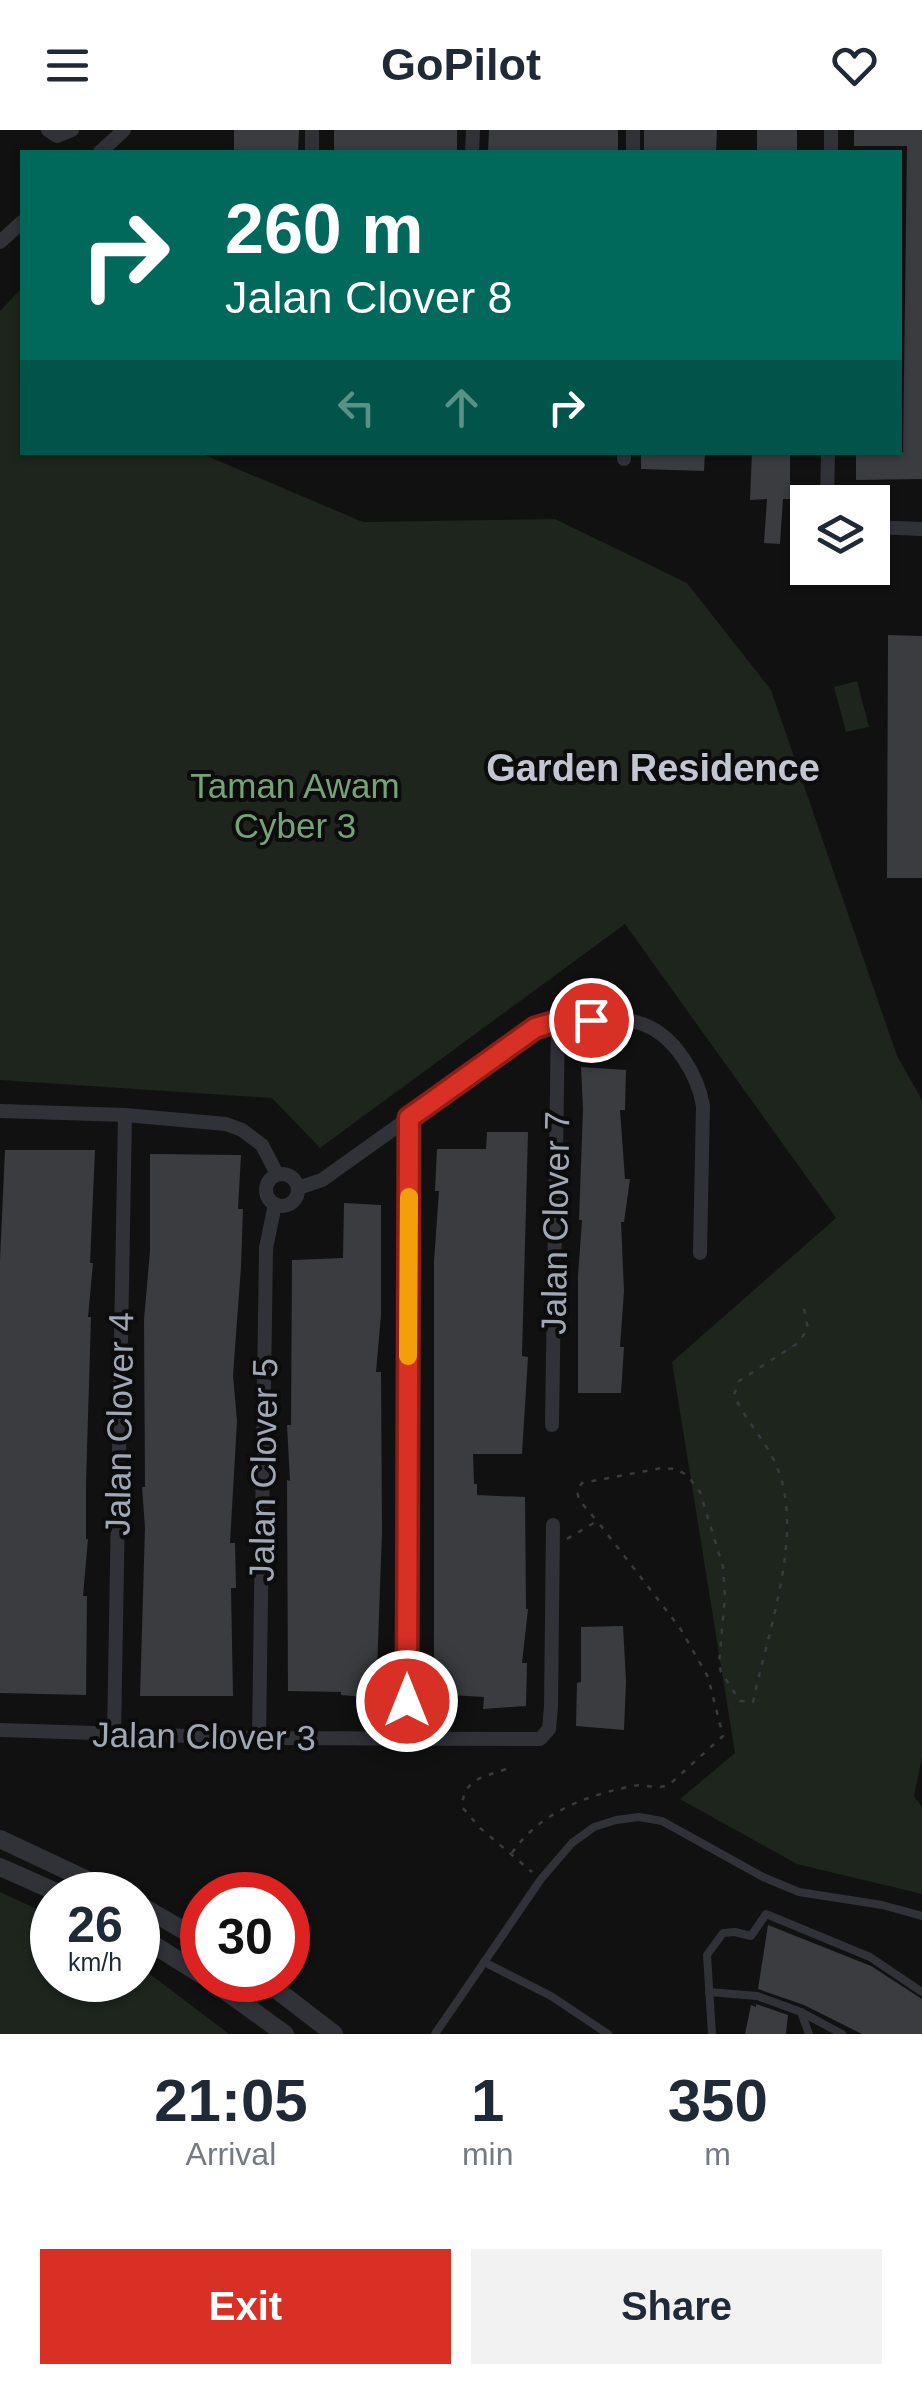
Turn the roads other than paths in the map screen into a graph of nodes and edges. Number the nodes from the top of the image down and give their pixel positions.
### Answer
1 (48, 130) edge
2 (72, 130) edge
3 (124, 130) edge
4 (102, 150) edge
5 (20, 224) edge
6 (0, 242) edge
7 (828, 455) edge
8 (827, 485) edge
9 (890, 528) edge
10 (922, 529) edge
11 (558, 1021) junction
12 (0, 1111) edge
13 (124, 1115) junction
14 (409, 1118) junction
15 (278, 1174) junction
16 (298, 1188) junction
17 (275, 1204) junction
18 (700, 1253) dead end
19 (552, 1424) dead end
20 (553, 1525) dead end
21 (0, 1730) edge
22 (114, 1734) junction
23 (259, 1738) junction
24 (407, 1740) junction
25 (0, 1840) edge
26 (0, 1868) edge
27 (69, 1872) edge
28 (30, 1881) edge
29 (922, 1916) edge
30 (484, 1962) junction
31 (709, 1992) junction
32 (922, 1992) edge
33 (240, 2002) edge
34 (293, 2002) edge
35 (800, 2012) junction
36 (284, 2034) edge
37 (334, 2034) edge
38 (435, 2034) edge
39 (608, 2034) edge
40 (712, 2034) edge
41 (808, 2034) edge
42 (842, 2034) edge

1 - 2 street
3 - 4 street
5 - 6 street
7 - 8 street
9 - 10 street
11 - 14 street
11 - 18 street
11 - 19 street, Jalan Clover 7
12 - 13 street
13 - 15 street
13 - 22 street, Jalan Clover 4
14 - 16 street
14 - 24 street
15 - 16 street
15 - 17 street
16 - 17 street
17 - 23 street, Jalan Clover 5
20 - 24 street
21 - 22 street, Jalan Clover 3
22 - 23 street, Jalan Clover 3
23 - 24 street, Jalan Clover 3
25 - 27 street
26 - 28 street
29 - 30 lane
30 - 38 lane
30 - 39 lane
31 - 32 lane
31 - 35 lane
31 - 40 lane
33 - 36 street
34 - 37 street
35 - 41 lane
35 - 42 lane

